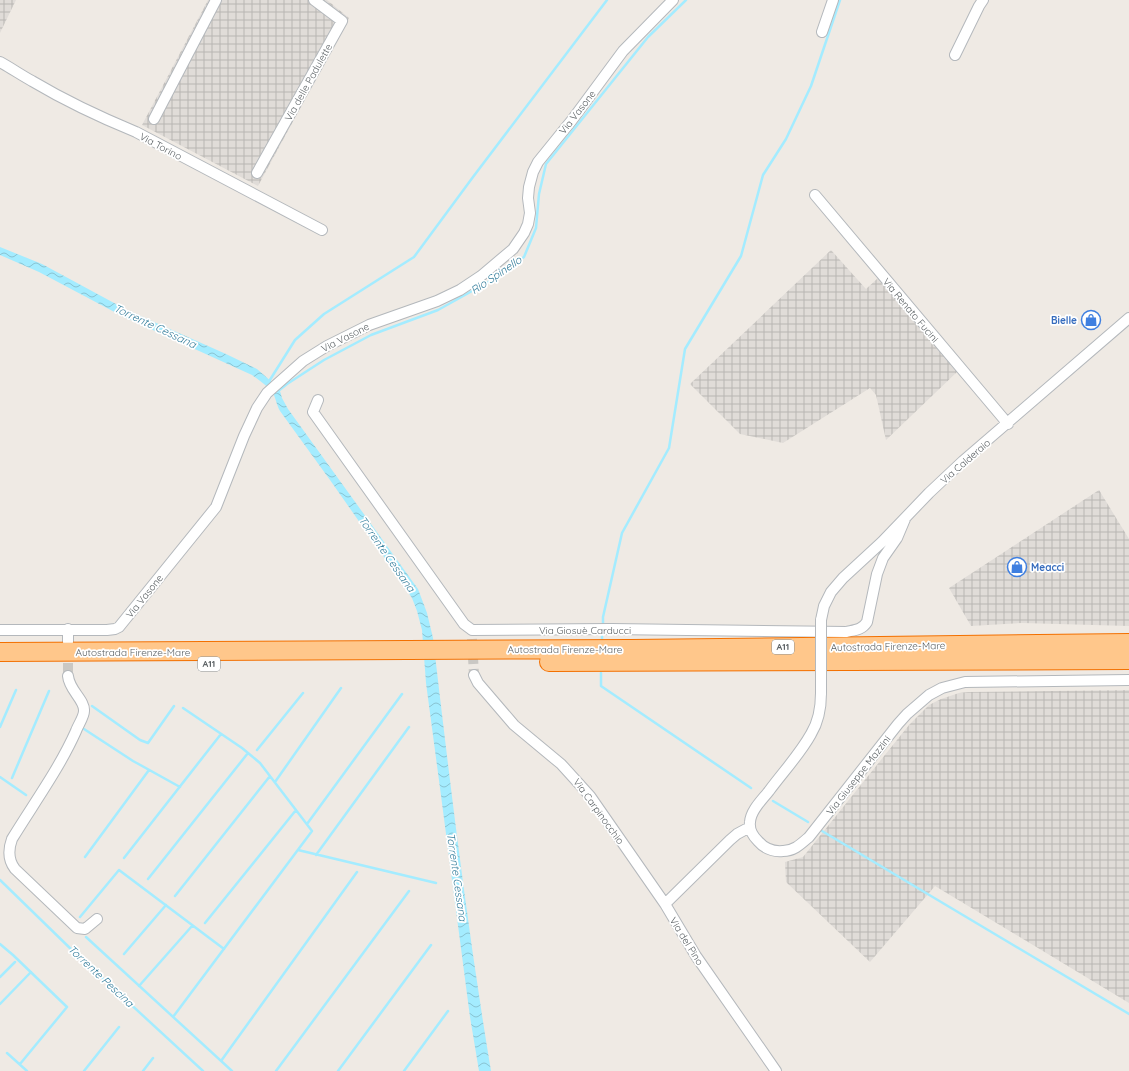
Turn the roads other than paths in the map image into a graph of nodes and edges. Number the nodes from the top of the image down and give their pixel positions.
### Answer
1 (216, 0) edge
2 (314, 0) edge
3 (673, 0) edge
4 (833, 0) edge
5 (983, 0) edge
6 (822, 32) dead end
7 (955, 55) dead end
8 (0, 62) edge
9 (154, 119) dead end
10 (257, 173) dead end
11 (815, 196) dead end
12 (322, 230) dead end
13 (1129, 318) edge
14 (318, 400) dead end
15 (1008, 424) junction
16 (905, 519) junction
17 (68, 629) junction
18 (0, 630) edge
19 (68, 642) tunnel mouth
20 (1129, 643) edge
21 (0, 652) edge
22 (417, 656) junction
23 (437, 656) junction
24 (1129, 660) edge
25 (0, 665) edge
26 (474, 675) tunnel mouth
27 (68, 676) tunnel mouth
28 (1129, 680) edge
29 (750, 827) junction
30 (665, 904) junction
31 (97, 919) dead end
32 (776, 1071) edge

1 - 9 street
2 - 10 street, Via delle Padulette
3 - 17 street, Via Vasone
4 - 6 street
5 - 7 street
8 - 12 street, Via Torino
11 - 15 street, Via Renato Fucini
13 - 15 street, Via Calderaio
14 - 16 street, Via Giosuè Carducci
15 - 16 street, Via Calderaio
16 - 29 street, Via Calderaio, bridge
17 - 18 street, Via Vasone
17 - 19 street
20 - 23 highway, Autostrada Firenze-Mare / A11
21 - 22 highway, Autostrada Firenze-Mare / A11
22 - 23 highway, Autostrada Firenze-Mare / A11
22 - 25 highway, Autostrada Firenze-Mare / A11
23 - 24 highway, Autostrada Firenze-Mare / A11
26 - 30 street, Via Carpinocchio
27 - 31 street
28 - 29 street, Via Giuseppe Mazzini
29 - 30 street
30 - 32 street, Via del Pino

